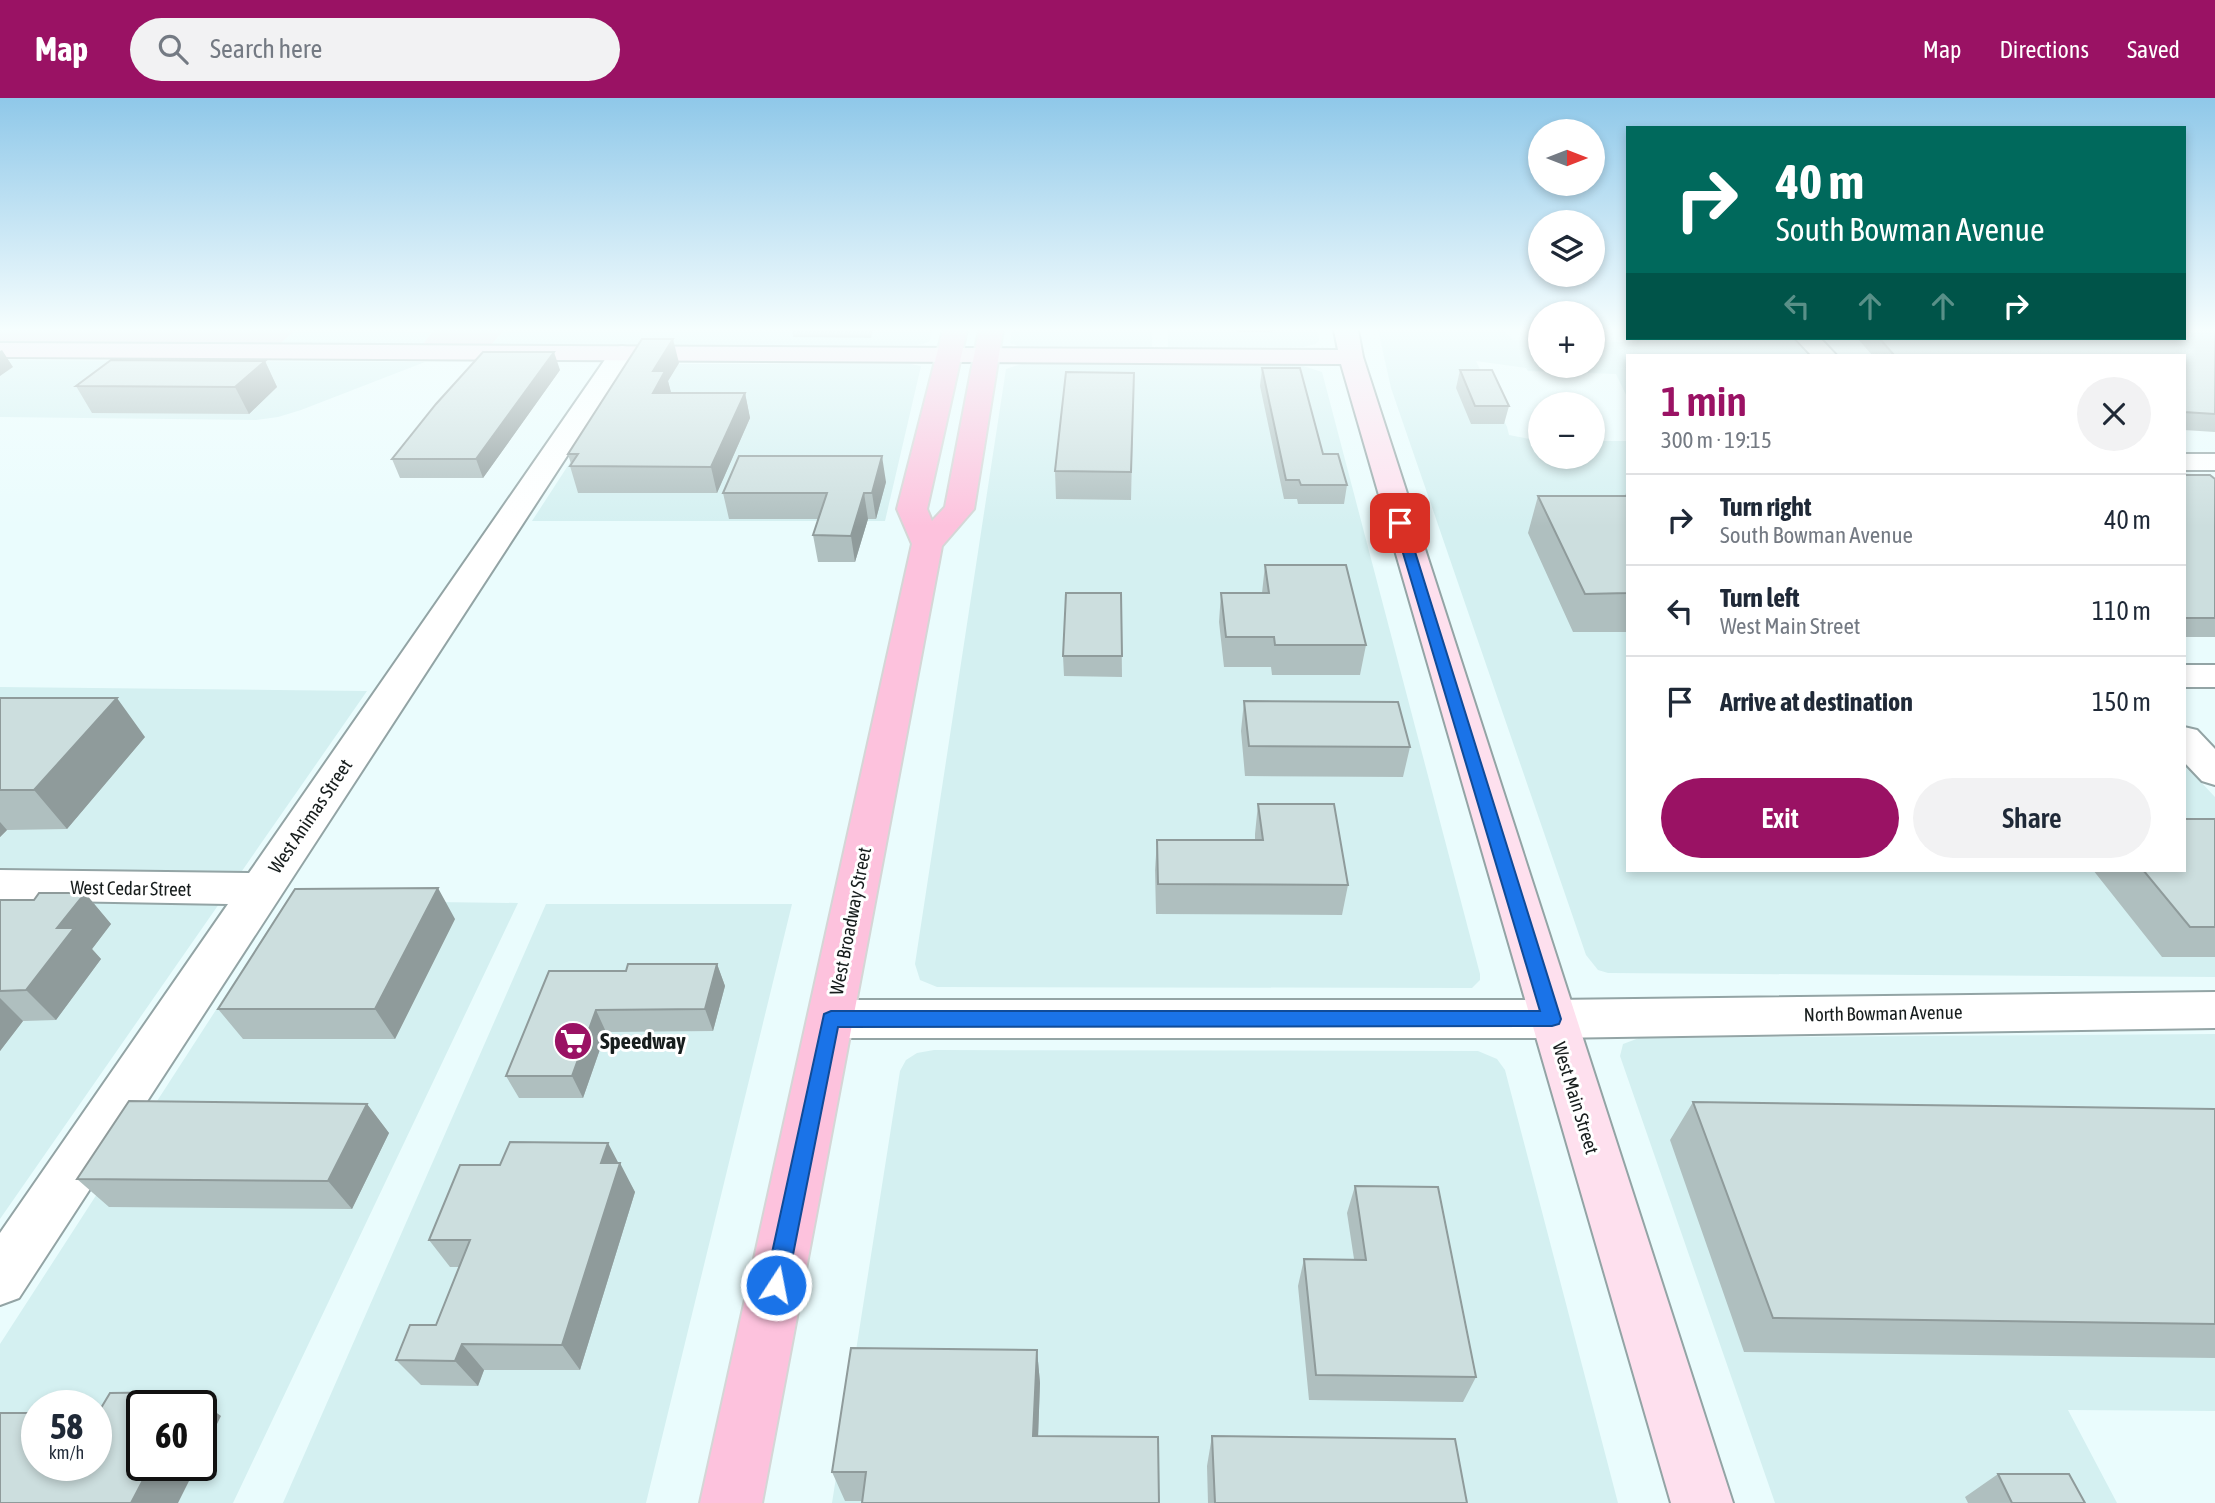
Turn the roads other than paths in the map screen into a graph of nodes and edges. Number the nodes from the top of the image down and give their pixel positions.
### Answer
1 (593, 396) edge
2 (939, 396) edge
3 (979, 396) edge
4 (1364, 396) edge
5 (2186, 462) edge
6 (2215, 462) edge
7 (927, 544) junction
8 (2186, 676) edge
9 (2215, 676) edge
10 (2186, 741) edge
11 (2215, 772) edge
12 (0, 885) edge
13 (261, 889) junction
14 (2215, 1010) edge
15 (831, 1019) junction
16 (1552, 1019) junction
17 (0, 1279) edge
18 (731, 1503) edge
19 (1702, 1503) edge

1 - 13 street, West Animas Street
2 - 7 main road
3 - 7 main road
4 - 16 main road, West Main Street
5 - 6 street
7 - 15 main road, West Broadway Street
8 - 9 street
10 - 11 street
12 - 13 street, West Cedar Street
13 - 17 street, West Animas Street
14 - 16 street, North Bowman Avenue
15 - 16 street, North Bowman Avenue
15 - 18 main road, West Broadway Street
16 - 19 main road, West Main Street

